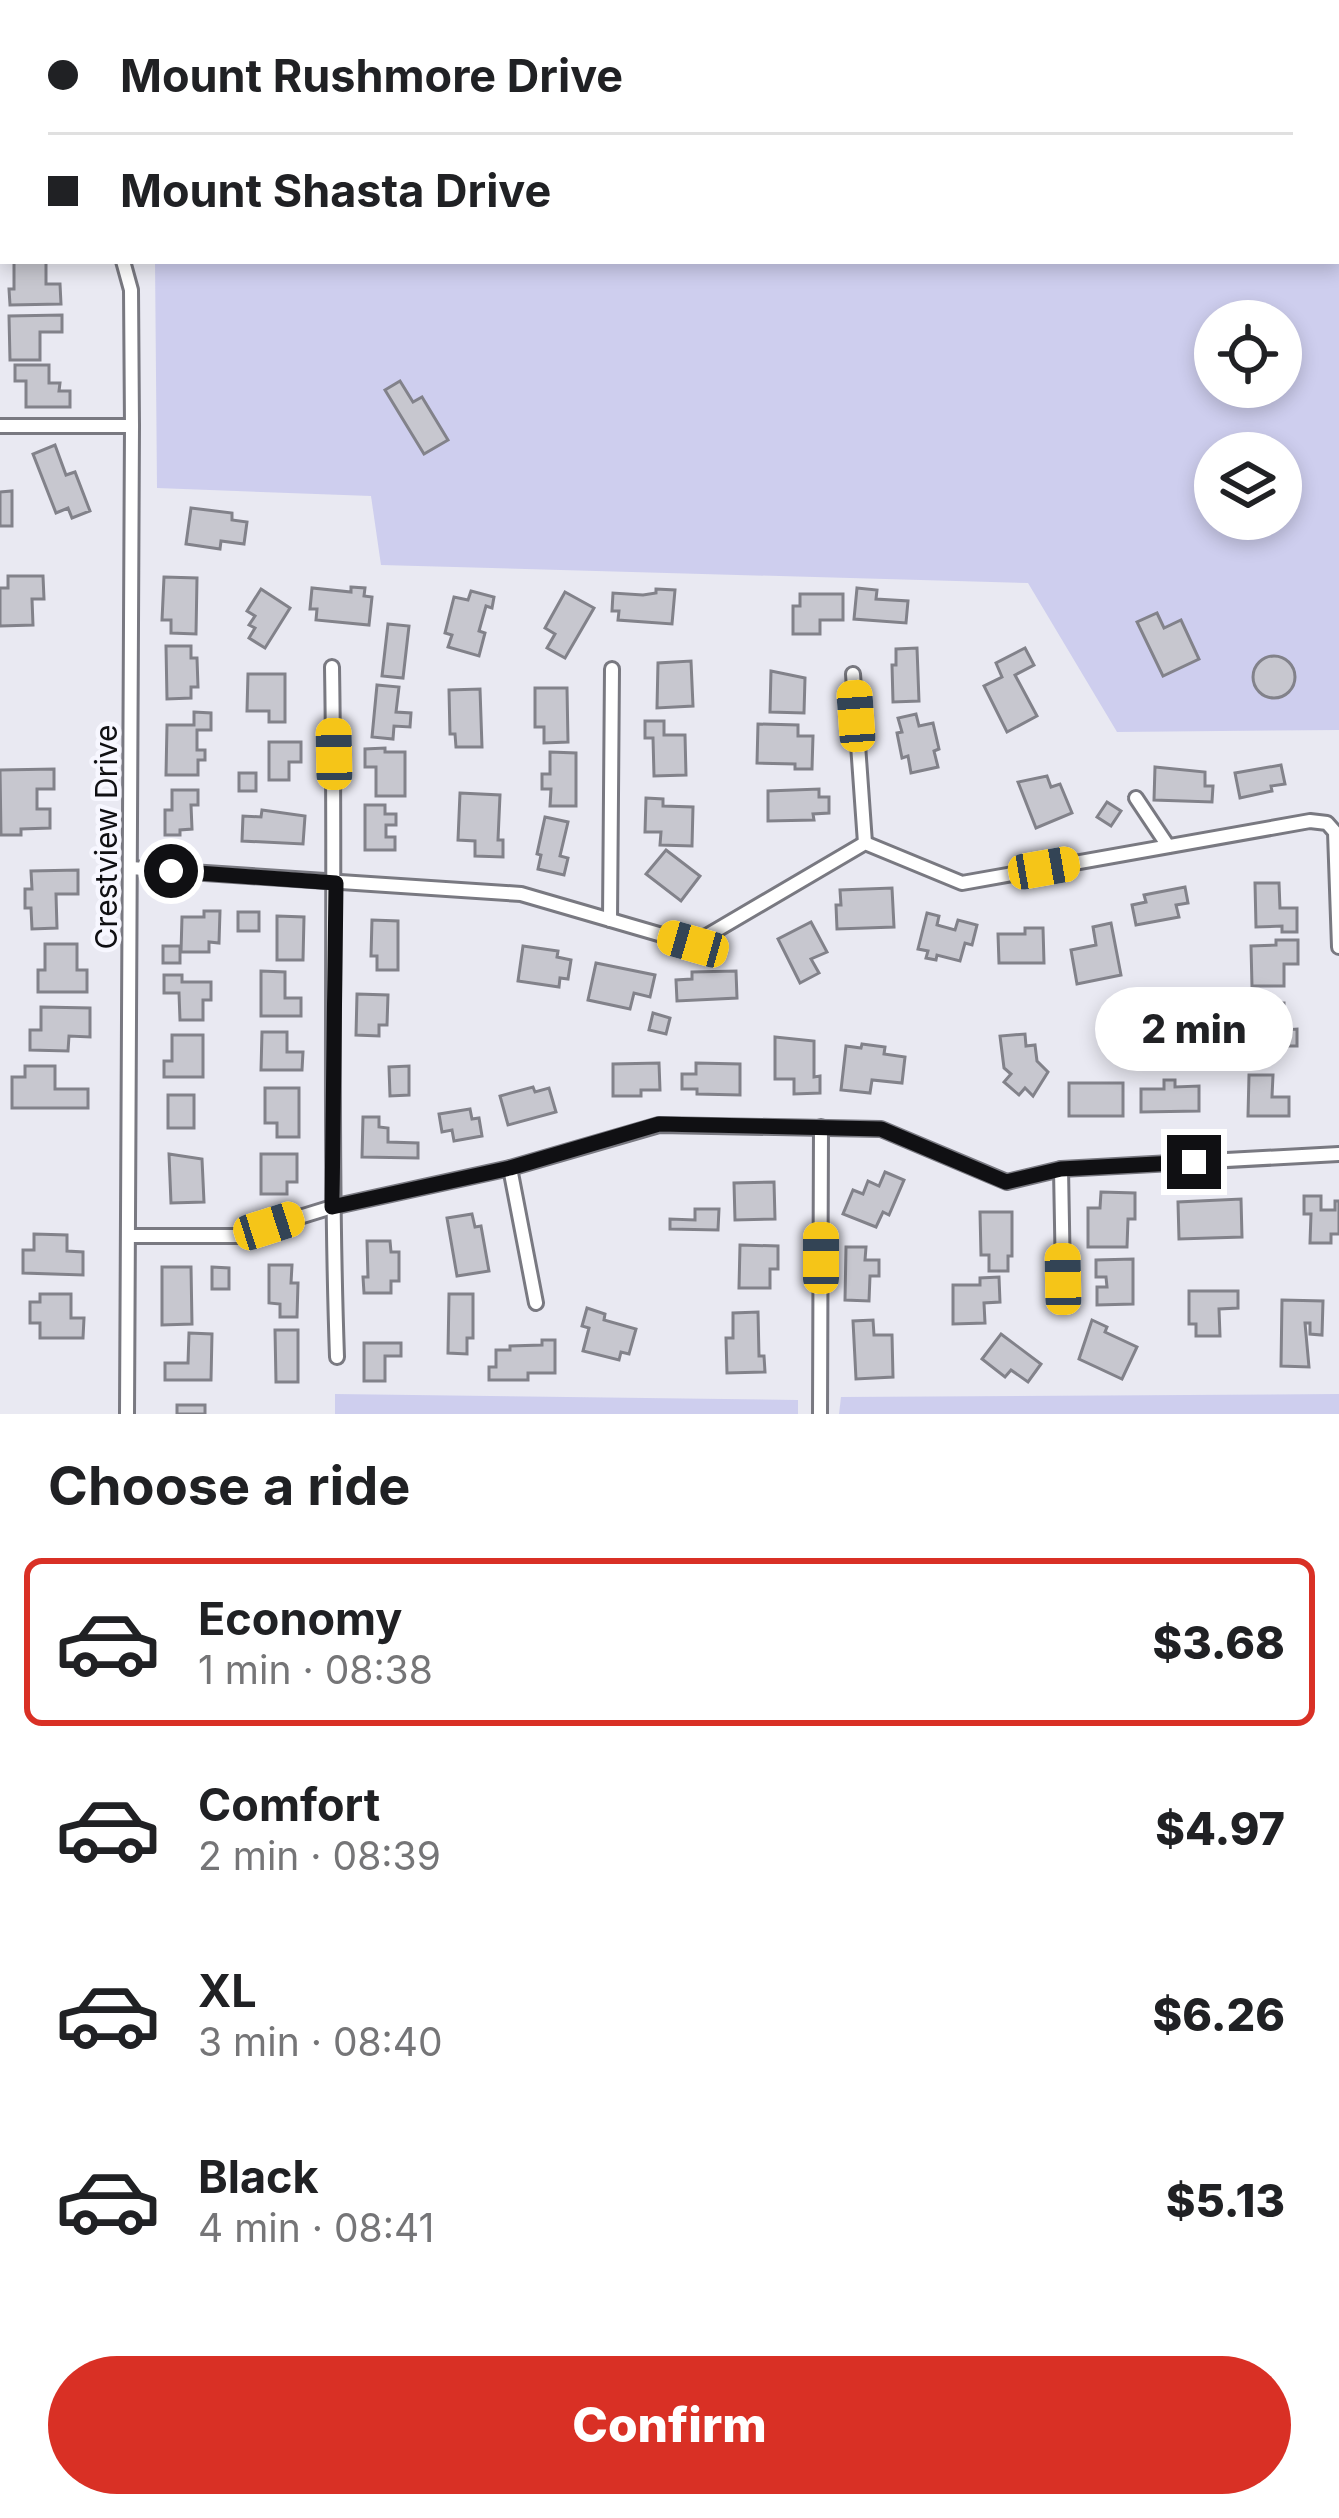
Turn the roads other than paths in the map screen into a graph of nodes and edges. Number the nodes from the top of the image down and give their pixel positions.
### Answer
1 (124, 264) edge
2 (0, 426) edge
3 (132, 426) junction
4 (332, 667) dead end
5 (612, 669) dead end
6 (853, 674) dead end
7 (1136, 798) dead end
8 (865, 843) junction
9 (1168, 846) junction
10 (130, 868) junction
11 (336, 883) junction
12 (610, 920) junction
13 (1339, 947) edge
14 (821, 1126) junction
15 (1339, 1154) edge
16 (510, 1168) junction
17 (1061, 1169) junction
18 (332, 1207) junction
19 (130, 1235) junction
20 (1063, 1279) dead end
21 (536, 1303) dead end
22 (337, 1357) dead end
23 (128, 1414) edge
24 (820, 1414) edge

1 - 3 street, Crestview Drive
2 - 3 street
3 - 10 street, Crestview Drive
4 - 11 street
5 - 12 street
6 - 8 street
7 - 9 street
8 - 9 street
8 - 12 street
9 - 13 street
10 - 11 street
10 - 19 street, Crestview Drive
11 - 12 street
11 - 18 street
14 - 16 street
14 - 17 street
14 - 24 street
15 - 17 street
16 - 18 street
16 - 21 street
17 - 20 street
18 - 19 street
18 - 22 street
19 - 23 street, Crestview Drive

